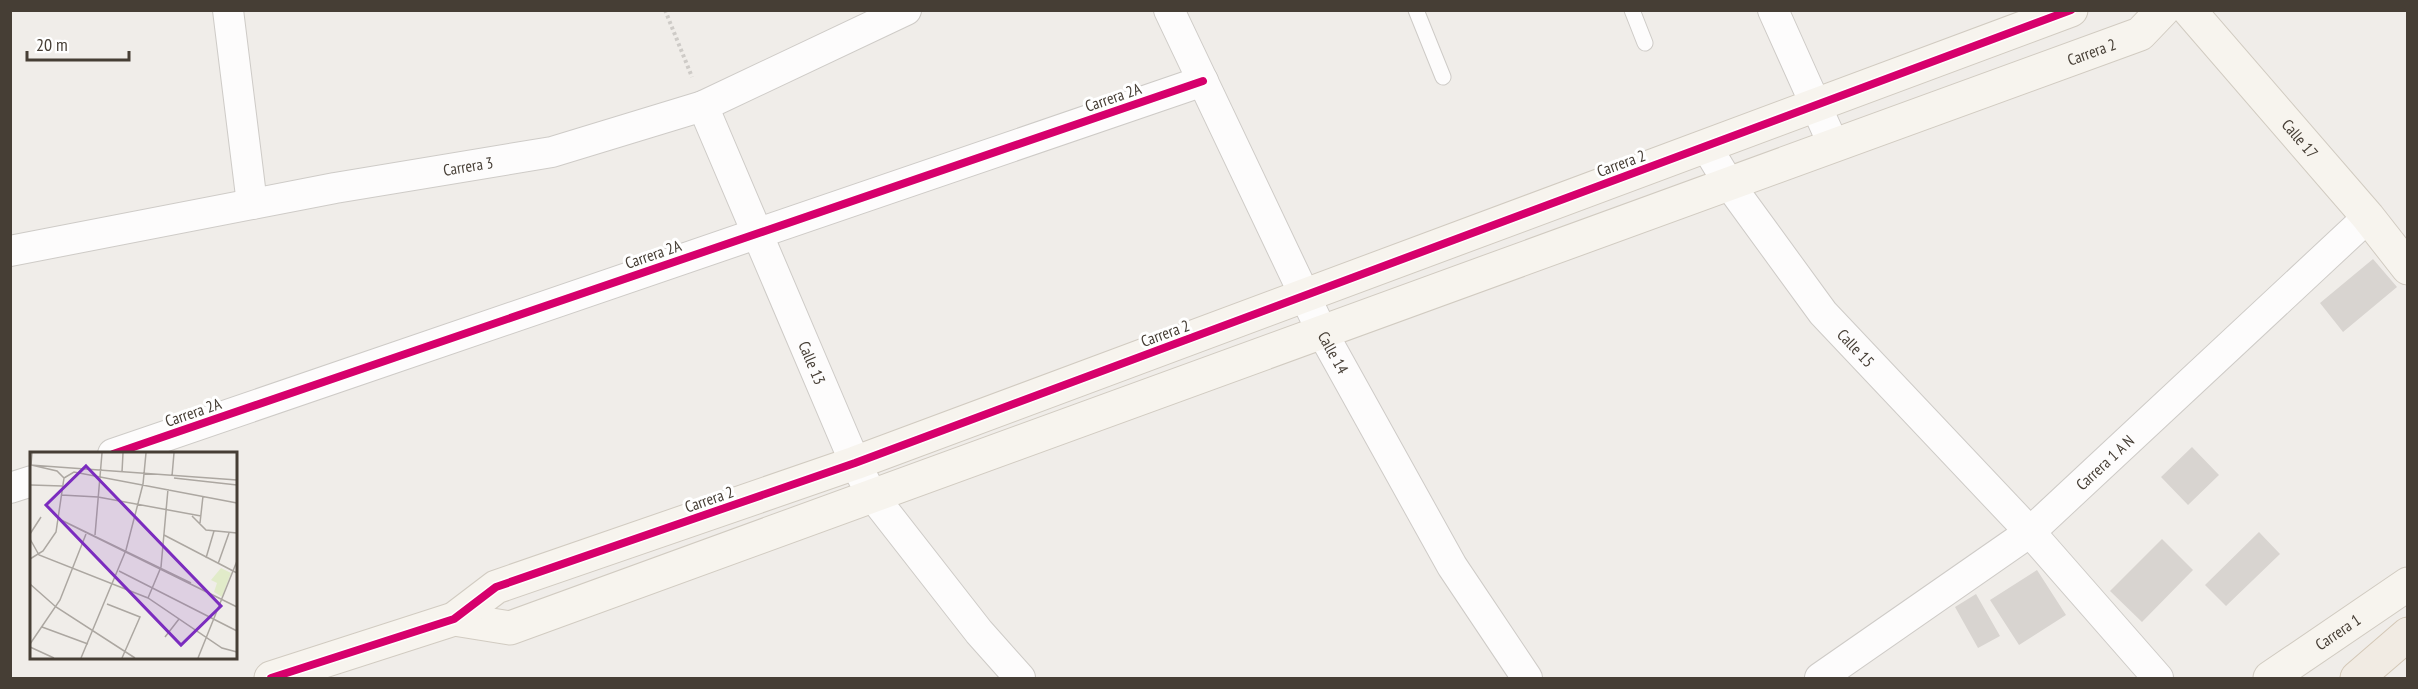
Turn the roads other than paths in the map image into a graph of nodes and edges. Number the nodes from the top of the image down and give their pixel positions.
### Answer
1 (228, 10) edge
2 (906, 10) edge
3 (1169, 10) edge
4 (1416, 10) edge
5 (1632, 10) edge
6 (1773, 10) edge
7 (2071, 10) edge
8 (2163, 10) edge
9 (2189, 10) edge
10 (1645, 43) dead end
11 (1443, 77) dead end
12 (1203, 81) junction
13 (1816, 105) junction
14 (703, 106) junction
15 (1706, 146) junction
16 (1834, 146) junction
17 (1729, 184) junction
18 (252, 204) junction
19 (2368, 217) junction
20 (759, 232) junction
21 (10, 251) edge
22 (2408, 268) edge
23 (1304, 296) junction
24 (1322, 332) junction
25 (115, 452) edge
26 (855, 463) junction
27 (30, 482) edge
28 (10, 488) edge
29 (872, 495) junction
30 (2030, 532) junction
31 (2408, 584) edge
32 (454, 619) junction
33 (2408, 634) edge
34 (271, 678) edge
35 (1020, 678) edge
36 (1527, 678) edge
37 (1820, 678) edge
38 (2158, 678) edge
39 (2270, 678) edge
40 (2357, 678) edge

1 - 18 street
2 - 14 street, Carrera 3
3 - 12 street, Calle 14
4 - 11 lane
5 - 10 lane
6 - 13 street
7 - 13 street, Carrera 2
8 - 16 street, Carrera 2
9 - 19 street, Calle 17
12 - 20 street, Carrera 2A
12 - 23 street, Calle 14
13 - 15 street, Carrera 2
13 - 16 street
14 - 18 street, Carrera 3
14 - 20 street, Calle 13
15 - 17 street, Calle 15
15 - 23 street, Carrera 2
16 - 17 street, Carrera 2
17 - 24 street, Carrera 2
17 - 30 street, Calle 15
18 - 21 street, Carrera 3
19 - 22 street, Calle 17
19 - 30 street, Carrera 1 A N
20 - 25 street, Carrera 2A
20 - 26 street, Calle 13
23 - 24 street, Calle 14
23 - 26 street, Carrera 2
24 - 29 street, Carrera 2
24 - 36 street, Calle 14
26 - 29 street, Calle 13
26 - 32 street, Carrera 2
27 - 28 street
29 - 32 street, Carrera 2
29 - 35 street, Calle 13
30 - 37 street, Carrera 1 A N
30 - 38 street, Calle 15
31 - 39 street, Carrera 1
32 - 34 street, Carrera 2
33 - 40 main road

